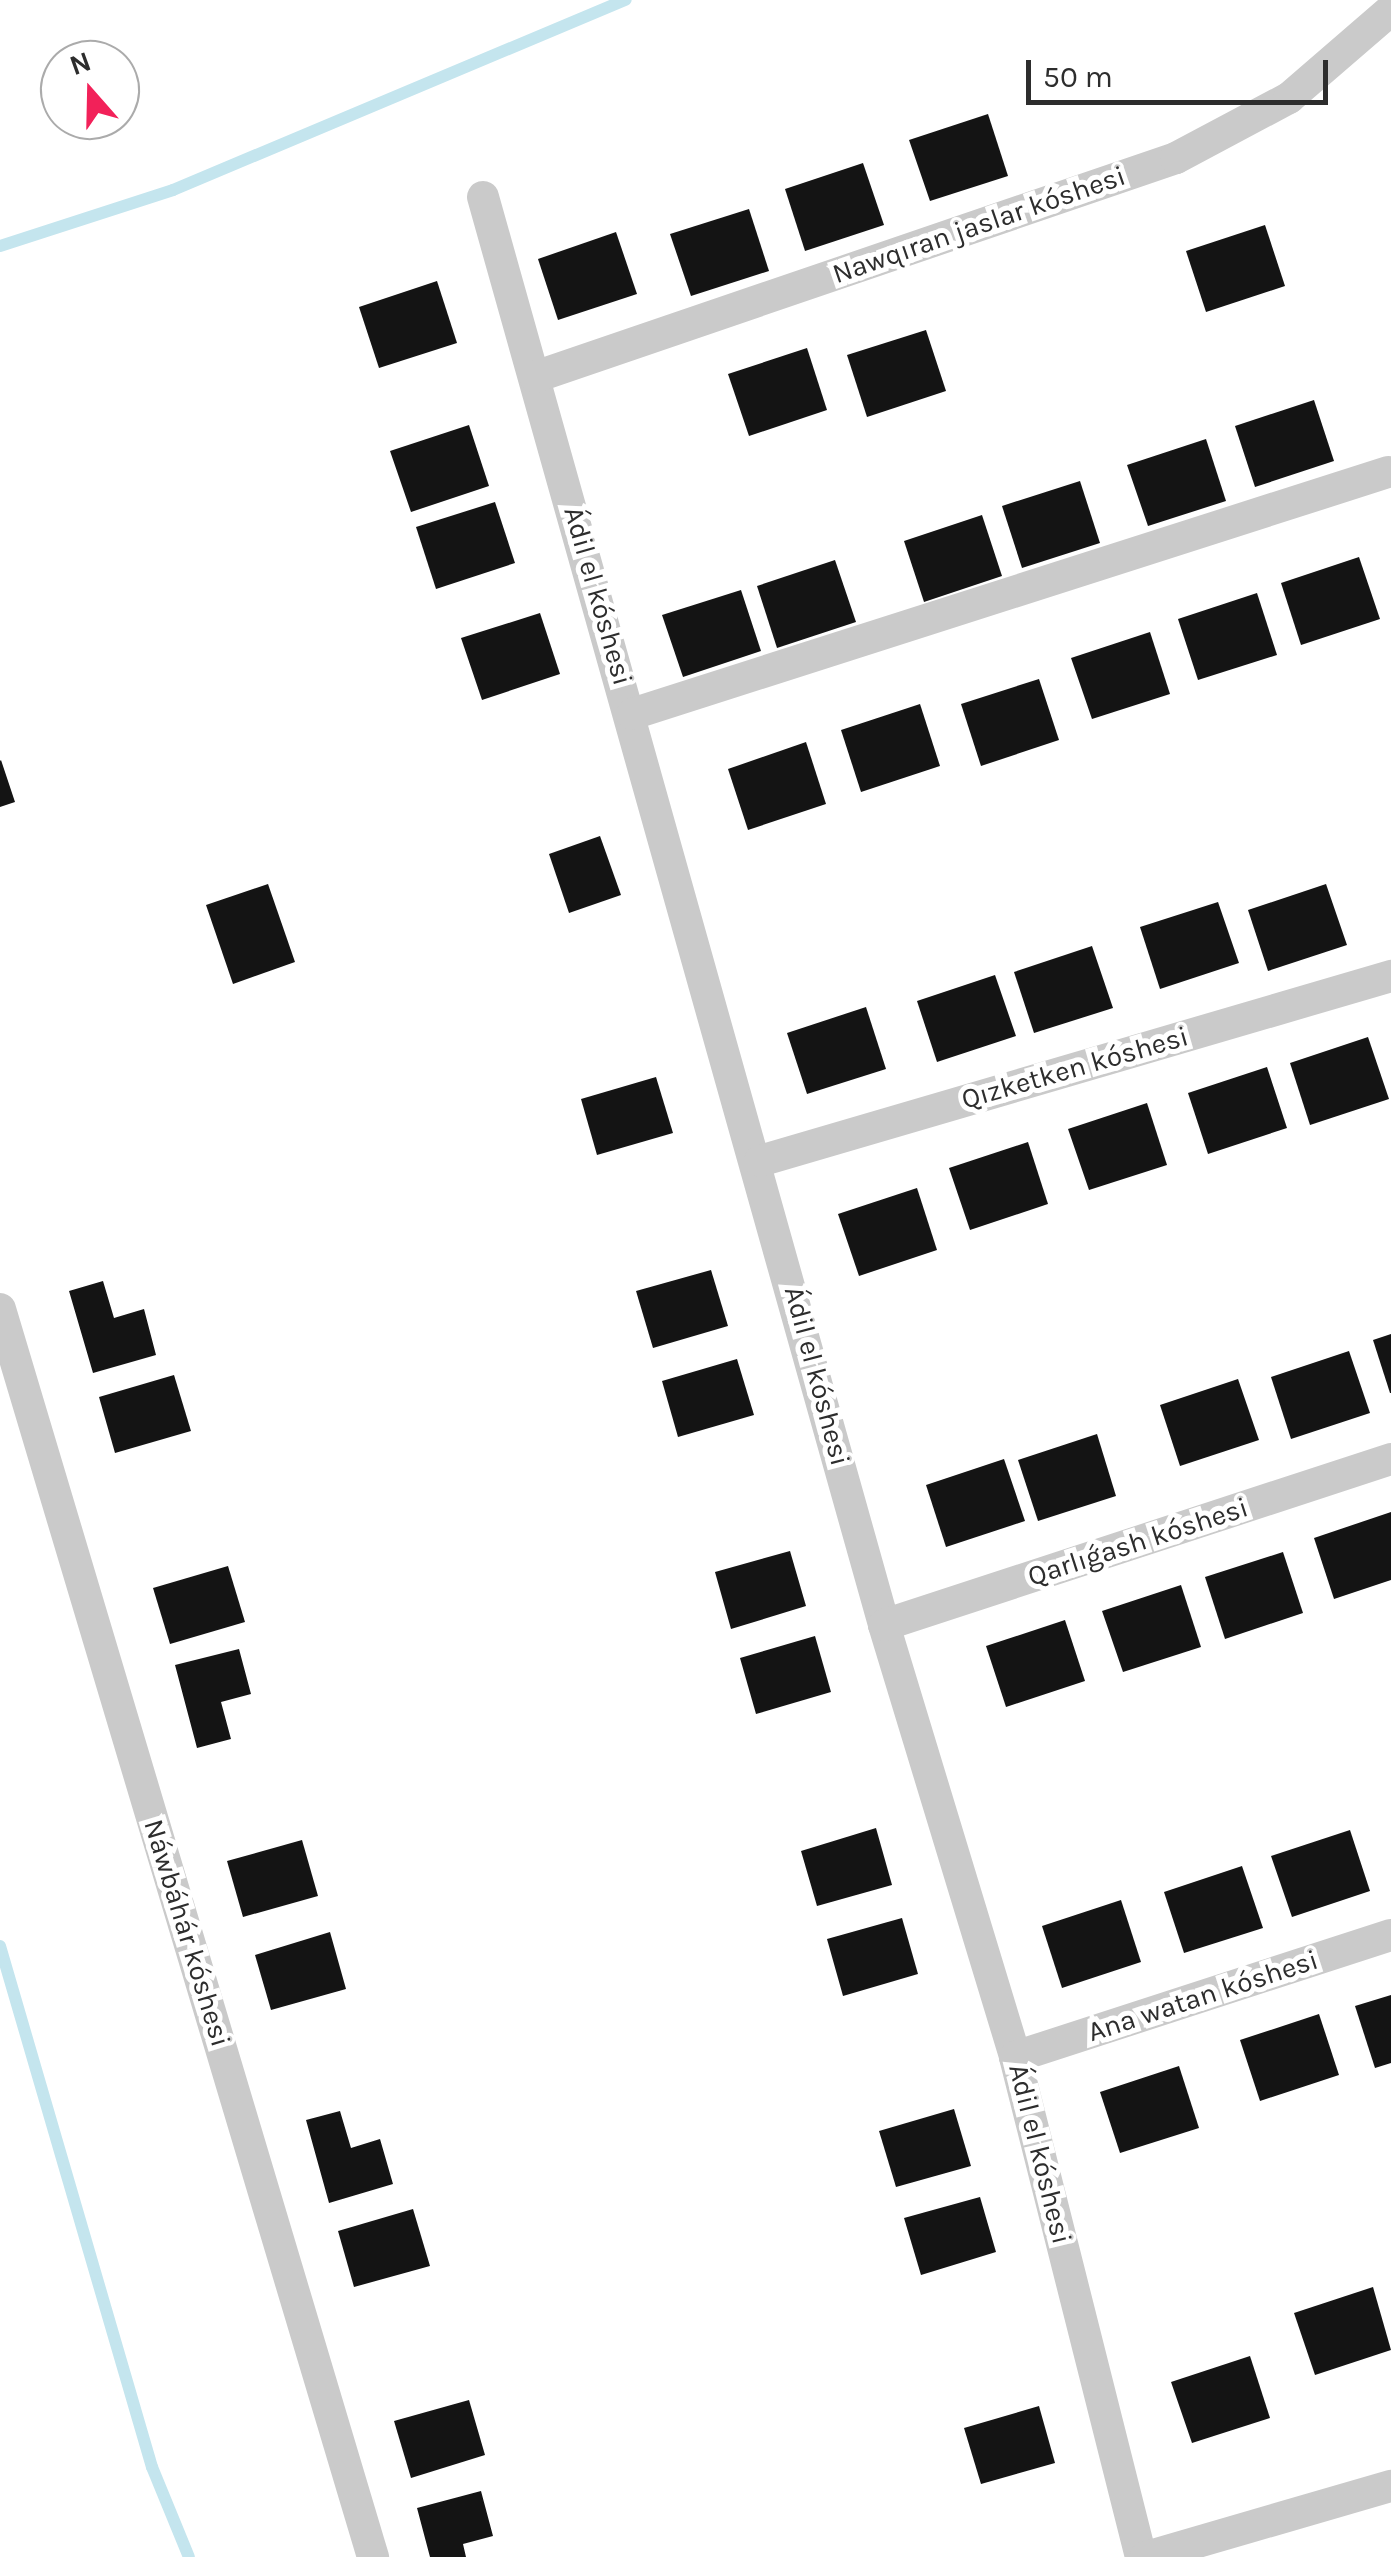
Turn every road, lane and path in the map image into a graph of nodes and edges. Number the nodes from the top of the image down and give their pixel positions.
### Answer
1 (1391, 10) edge
2 (483, 197) dead end
3 (534, 378) junction
4 (1388, 472) dead end
5 (632, 714) junction
6 (1391, 976) edge
7 (760, 1161) junction
8 (0, 1309) edge
9 (1391, 1459) edge
10 (884, 1625) junction
11 (1391, 1935) edge
12 (1015, 2057) junction
13 (1391, 2486) edge
14 (373, 2557) edge
15 (1144, 2557) edge

1 - 3 street, Nawqıran jaslar kóshesi
2 - 3 street, Ádil el kóshesi
3 - 5 street, Ádil el kóshesi
4 - 5 street
5 - 7 street, Ádil el kóshesi
6 - 7 street, Qızketken kóshesi
7 - 10 street, Ádil el kóshesi
8 - 14 street, Náwbáhár kóshesi
9 - 10 street, Qarlıǵash kóshesi
10 - 12 street, Ádil el kóshesi
11 - 12 street, Ana watan kóshesi
12 - 15 street, Ádil el kóshesi
13 - 15 street

